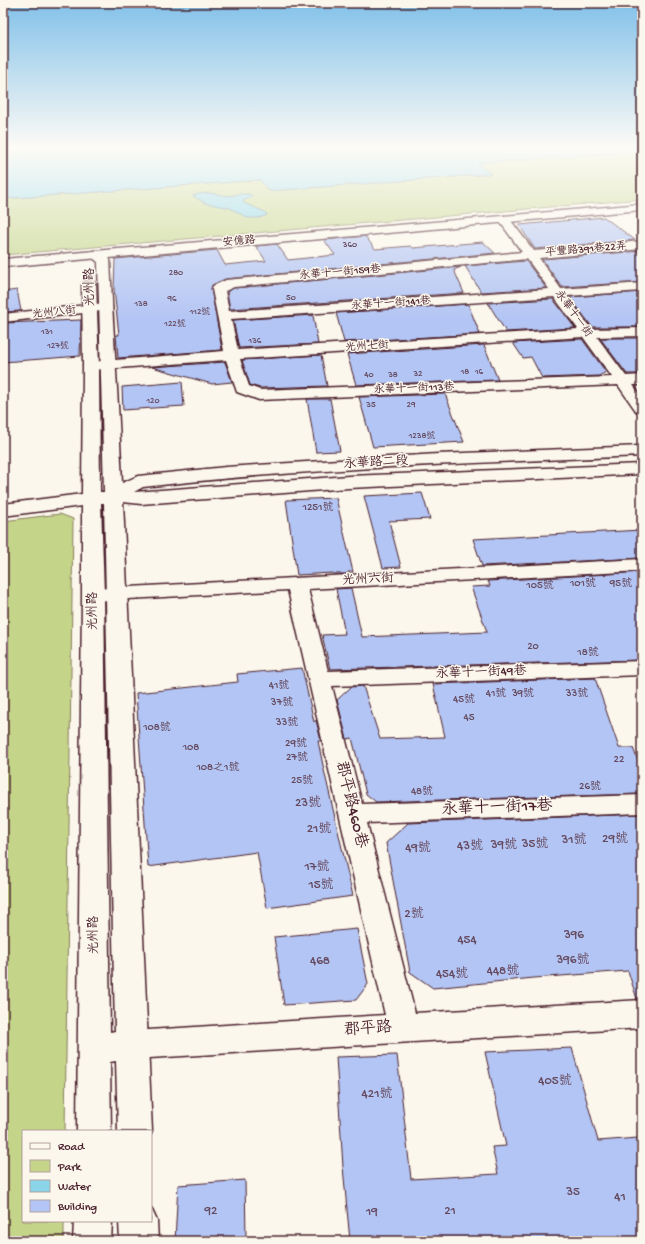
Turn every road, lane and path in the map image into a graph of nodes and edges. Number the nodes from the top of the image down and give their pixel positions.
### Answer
1 (642, 207) edge
2 (504, 219) junction
3 (642, 245) edge
4 (95, 254) junction
5 (530, 255) junction
6 (3, 263) edge
7 (642, 287) edge
8 (557, 292) junction
9 (97, 308) junction
10 (224, 315) junction
11 (3, 318) edge
12 (642, 332) edge
13 (587, 333) junction
14 (232, 355) junction
15 (109, 364) junction
16 (92, 366) junction
17 (622, 380) junction
18 (642, 380) edge
19 (642, 408) edge
20 (642, 451) edge
21 (642, 469) edge
22 (102, 497) junction
23 (3, 510) edge
24 (642, 565) edge
25 (296, 584) junction
26 (105, 595) junction
27 (642, 668) edge
28 (319, 679) junction
29 (642, 804) edge
30 (352, 814) junction
31 (642, 1014) edge
32 (403, 1028) junction
33 (133, 1045) junction
34 (95, 1048) junction
35 (94, 1130) edge
36 (135, 1130) edge
37 (92, 1222) edge
38 (138, 1222) edge
39 (92, 1241) edge
40 (138, 1241) edge

1 - 2 street, 安億路
2 - 4 street, 安億路
2 - 5 street, 永華十一街
3 - 5 street, 平豐路391巷22弄
4 - 6 street, 安億路
4 - 9 street, 光州路
5 - 8 street, 永華十一街
5 - 10 street, 永華十一街159巷
7 - 8 street, 永華十一街141巷
8 - 10 street, 永華十一街141巷
8 - 13 street, 永華十一街
9 - 11 street, 光州八街
9 - 15 street, 光州路
9 - 16 street, 光州路
10 - 14 street, 永華十一街159巷
12 - 13 street, 光州七街
13 - 14 street, 光州七街
13 - 17 street, 永華十一街
14 - 15 street, 光州七街
14 - 17 street, 永華十一街113巷
15 - 16 street, 光州七街
15 - 22 street, 光州路
16 - 22 street, 光州路
17 - 18 street
17 - 19 street, 永華十一街
20 - 22 street, 永華路二段
21 - 22 street, 永華路二段
22 - 23 street, 永華路二段
22 - 26 street, 光州路
24 - 25 street, 光州六街
25 - 26 street, 光州六街
25 - 28 street, 郡平路460巷
26 - 33 street, 光州路
26 - 34 street, 光州路
27 - 28 street, 永華十一街49巷
28 - 30 street, 郡平路460巷
29 - 30 street, 永華十一街17巷
30 - 32 street, 郡平路460巷
31 - 32 street, 郡平路
32 - 33 street, 郡平路
33 - 34 street, 郡平路
33 - 36 street, 光州路
34 - 35 street, 光州路
37 - 39 street
38 - 40 street

